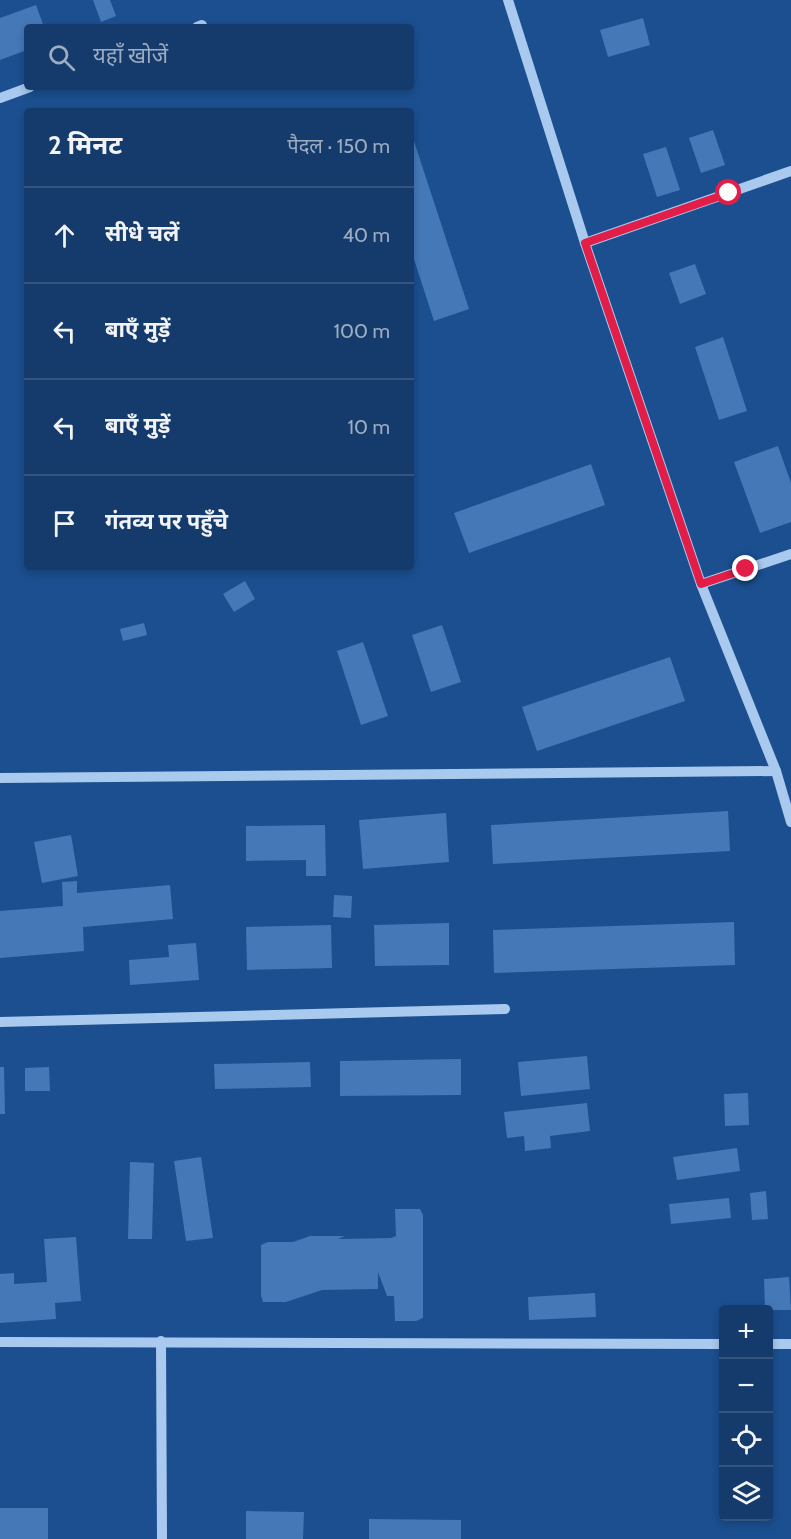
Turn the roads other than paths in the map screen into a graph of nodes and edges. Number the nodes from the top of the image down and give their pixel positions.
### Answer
1 (508, 0) edge
2 (24, 89) edge
3 (0, 98) edge
4 (791, 171) edge
5 (585, 243) junction
6 (791, 554) edge
7 (701, 584) junction
8 (776, 771) junction
9 (0, 778) edge
10 (791, 822) edge
11 (506, 1009) dead end
12 (0, 1022) edge
13 (161, 1341) junction
14 (0, 1342) edge
15 (719, 1344) edge
16 (773, 1344) edge
17 (791, 1344) edge
18 (162, 1539) edge

1 - 5 street
2 - 3 street
4 - 5 street
5 - 7 street
6 - 7 street
7 - 8 street
8 - 9 street
8 - 10 street
11 - 12 street
13 - 14 street
13 - 15 street
13 - 18 street
16 - 17 street

